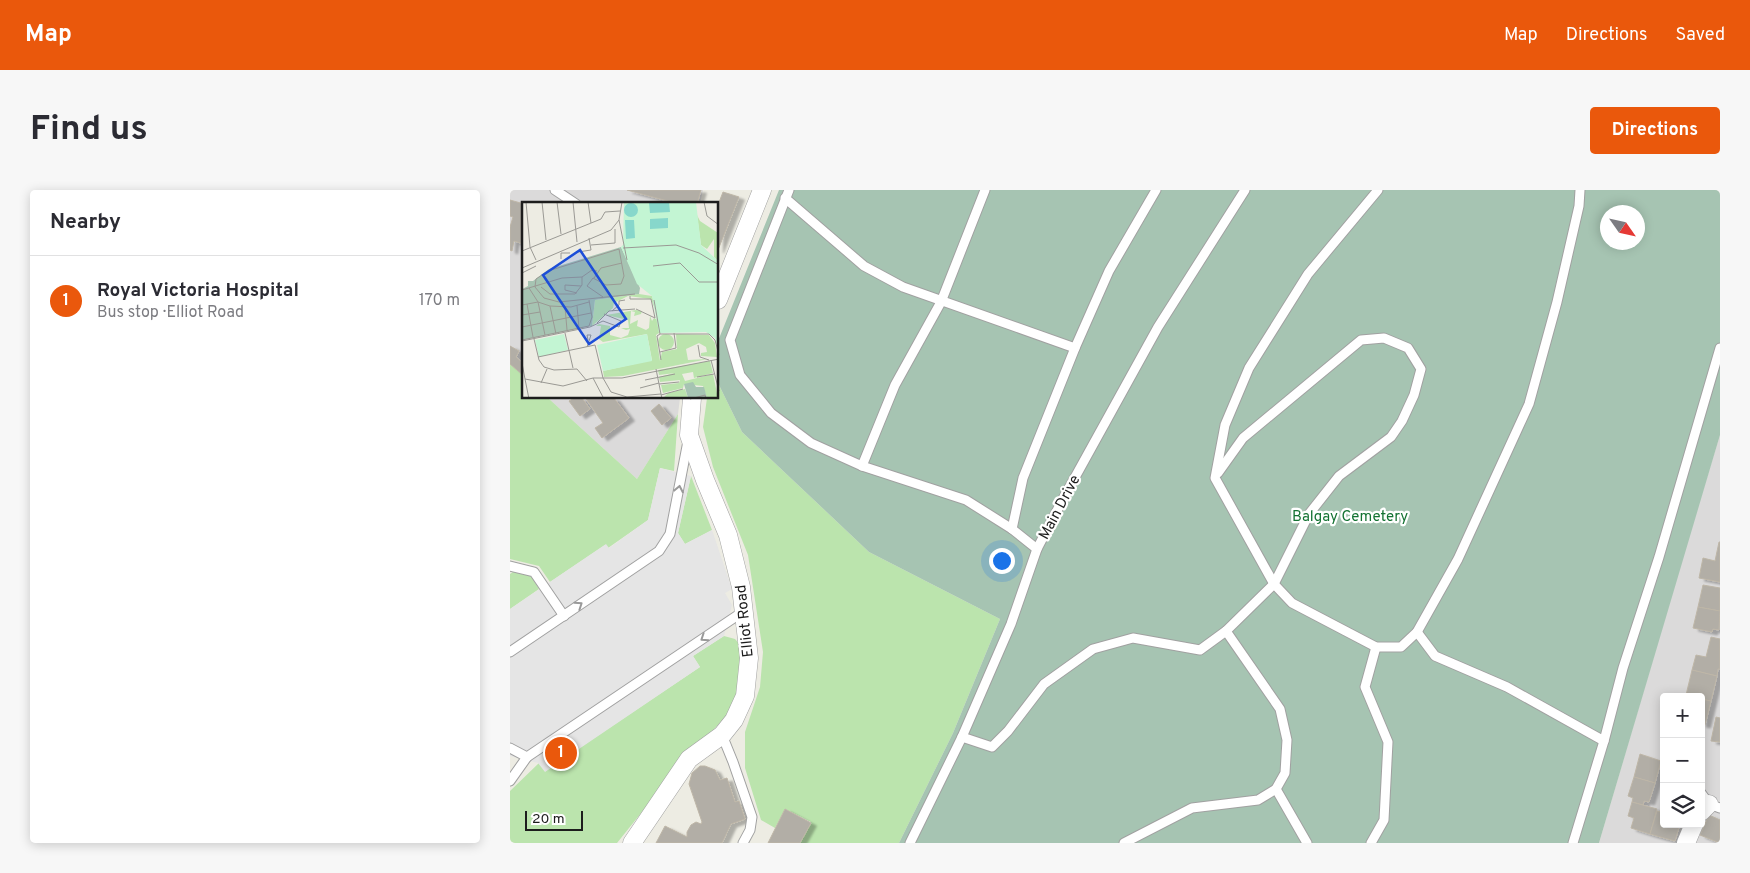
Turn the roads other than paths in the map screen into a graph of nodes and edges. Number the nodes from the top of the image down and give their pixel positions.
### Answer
1 (555, 190) edge
2 (762, 190) edge
3 (985, 190) edge
4 (1156, 190) edge
5 (1244, 190) edge
6 (1378, 190) edge
7 (1580, 190) edge
8 (787, 194) edge
9 (572, 202) edge
10 (719, 298) edge
11 (941, 302) junction
12 (1075, 348) junction
13 (1720, 348) edge
14 (692, 399) edge
15 (689, 435) junction
16 (862, 466) junction
17 (1215, 478) junction
18 (1012, 529) junction
19 (1037, 549) junction
20 (510, 566) edge
21 (1274, 584) junction
22 (744, 610) junction
23 (564, 616) junction
24 (1226, 631) junction
25 (1418, 632) junction
26 (1376, 647) junction
27 (510, 652) edge
28 (722, 735) junction
29 (962, 737) junction
30 (1604, 742) junction
31 (510, 748) edge
32 (527, 757) junction
33 (510, 781) edge
34 (1276, 789) junction
35 (1692, 828) edge
36 (632, 843) edge
37 (743, 843) edge
38 (910, 843) edge
39 (1124, 843) edge
40 (1307, 843) edge
41 (1371, 843) edge
42 (1573, 843) edge
43 (1686, 843) edge

1 - 9 lane
2 - 10 street
3 - 11 lane
4 - 12 lane
5 - 19 lane, Main Drive
6 - 17 lane
7 - 25 lane
8 - 11 lane
8 - 16 lane
11 - 12 lane
11 - 16 lane
12 - 18 lane
13 - 30 lane
14 - 15 street, Elliot Road
15 - 22 street, Elliot Road
23 -> 15 lane
16 - 18 lane
17 - 21 lane
17 - 21 lane
18 - 19 lane
19 - 29 lane, Main Drive
20 - 23 lane
21 - 24 lane
21 - 26 lane
22 - 28 street, Elliot Road
22 -> 32 lane
23 - 27 lane
24 - 29 lane
24 - 34 lane
25 - 26 lane
25 - 30 lane
26 - 41 lane
28 - 36 street, Elliot Road
28 - 37 lane
29 - 38 lane, Main Drive
30 - 42 lane
31 - 32 lane
32 - 33 lane
34 - 39 lane
34 - 40 lane
35 - 43 street

